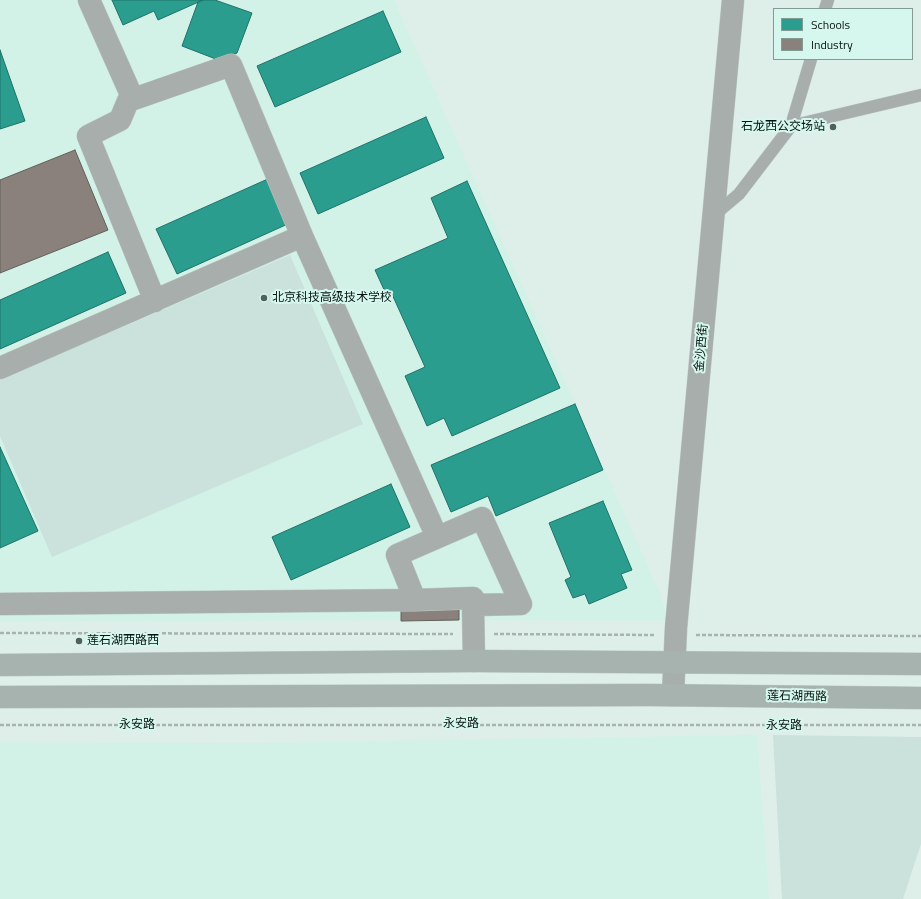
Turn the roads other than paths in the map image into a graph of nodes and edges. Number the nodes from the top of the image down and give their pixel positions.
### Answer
1 (89, 0) edge
2 (733, 0) edge
3 (811, 60) edge
4 (921, 95) edge
5 (133, 100) junction
6 (791, 126) junction
7 (713, 216) junction
8 (302, 236) junction
9 (154, 301) junction
10 (0, 368) edge
11 (437, 537) junction
12 (415, 600) junction
13 (0, 604) edge
14 (474, 605) junction
15 (474, 661) junction
16 (675, 663) junction
17 (921, 664) edge
18 (0, 665) edge
19 (673, 696) junction
20 (0, 697) edge
21 (921, 698) edge

1 - 5 street
2 - 7 street, 金沙西街
3 - 6 lane
4 - 6 lane
5 - 8 street
5 - 9 street
6 - 7 lane
7 - 16 street, 金沙西街
8 - 9 street
8 - 11 street
9 - 10 street
11 - 12 street
11 - 14 street
12 - 13 street
12 - 14 street
14 - 15 street
15 - 16 main road
15 - 18 main road
16 - 17 main road
16 - 19 street, 金沙西街
19 - 20 main road
19 - 21 main road, 莲石湖西路

